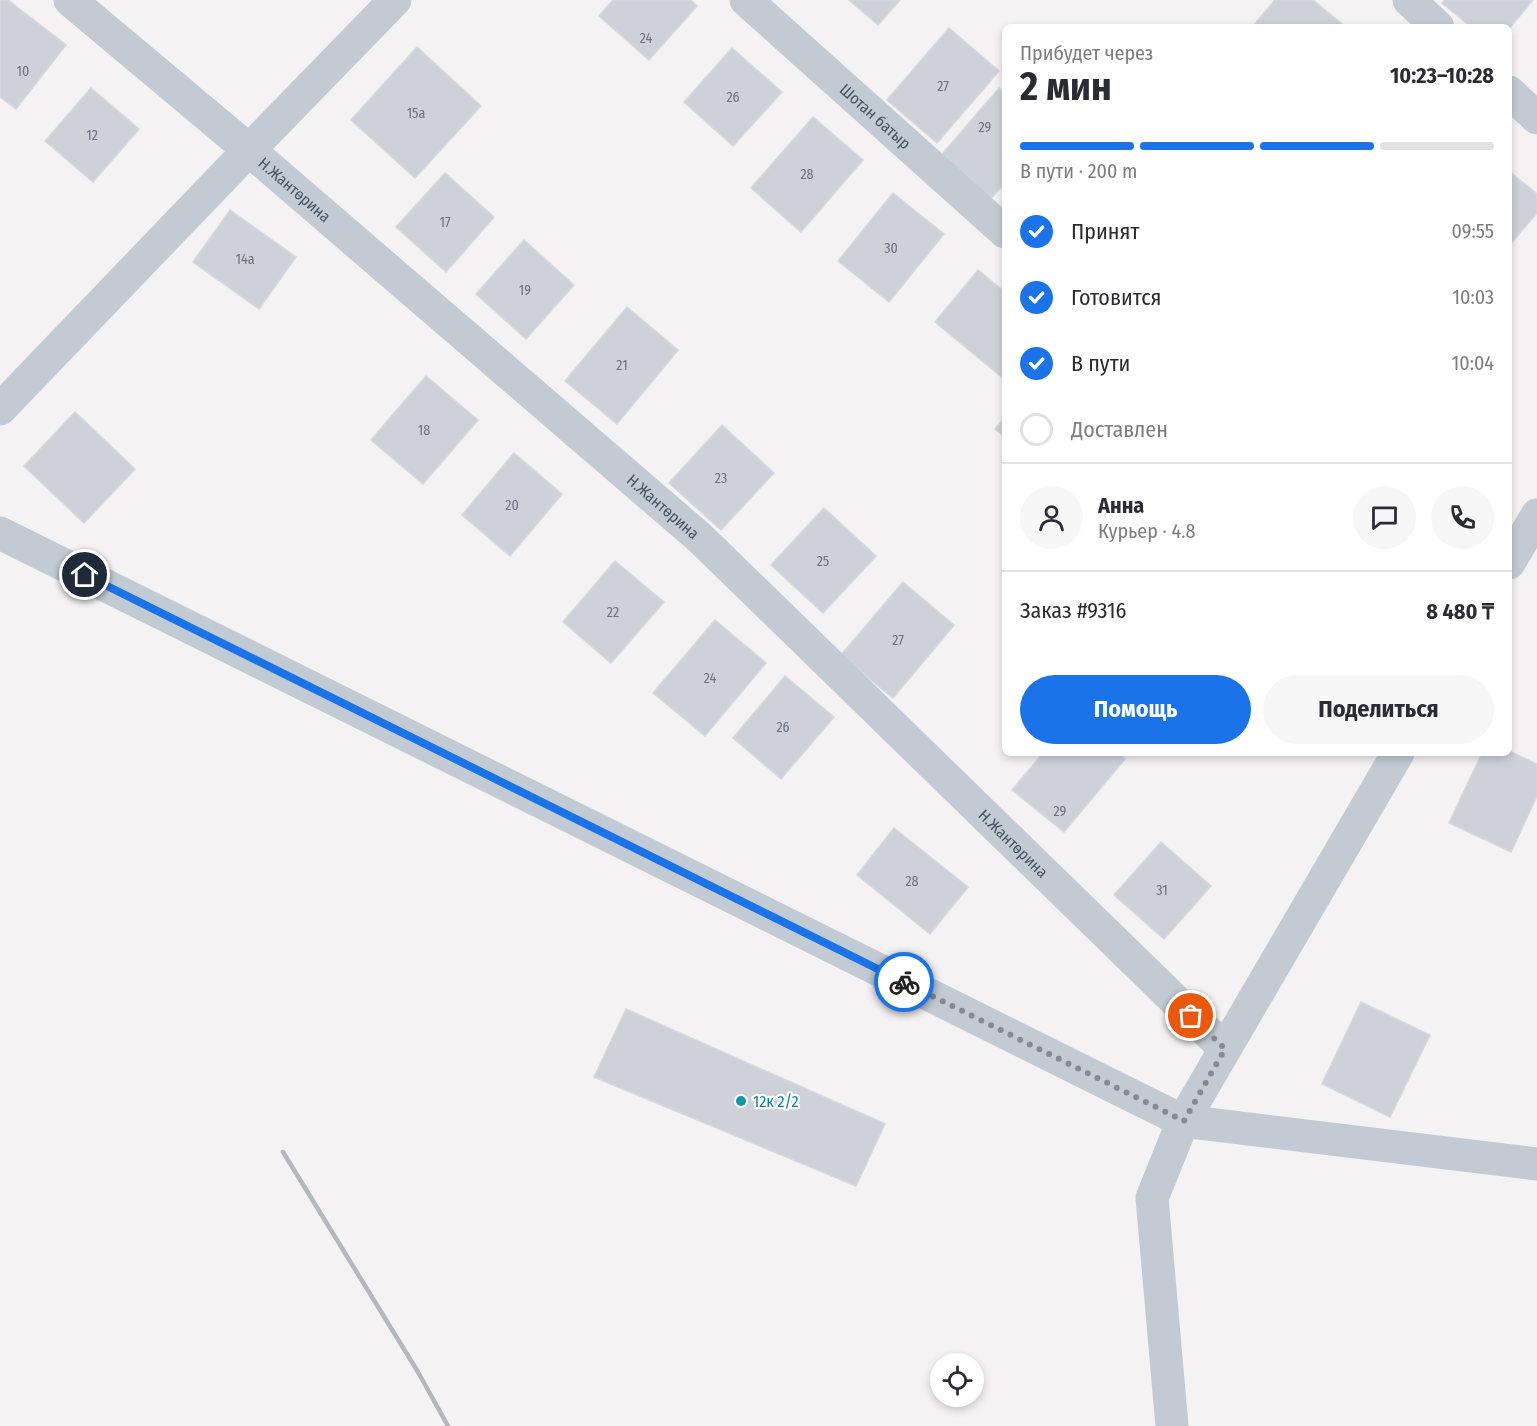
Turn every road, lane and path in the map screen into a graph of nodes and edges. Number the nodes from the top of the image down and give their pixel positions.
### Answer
1 (70, 0) edge
2 (395, 0) edge
3 (746, 0) edge
4 (1409, 0) edge
5 (1435, 24) edge
6 (1512, 95) edge
7 (1537, 118) edge
8 (249, 150) junction
9 (1002, 229) edge
10 (0, 409) edge
11 (1537, 515) edge
12 (0, 533) edge
13 (1512, 558) edge
14 (1396, 756) edge
15 (1225, 1049) junction
16 (1184, 1121) junction
17 (1537, 1164) edge
18 (1172, 1426) edge

1 - 8 street, Н.Жантөрина
2 - 8 street
3 - 9 street, Шотан батыр
4 - 5 street
6 - 7 street
8 - 10 street
8 - 15 street, Н.Жантөрина
11 - 13 street
12 - 16 street
14 - 15 street
15 - 16 street
16 - 17 street
16 - 18 street

